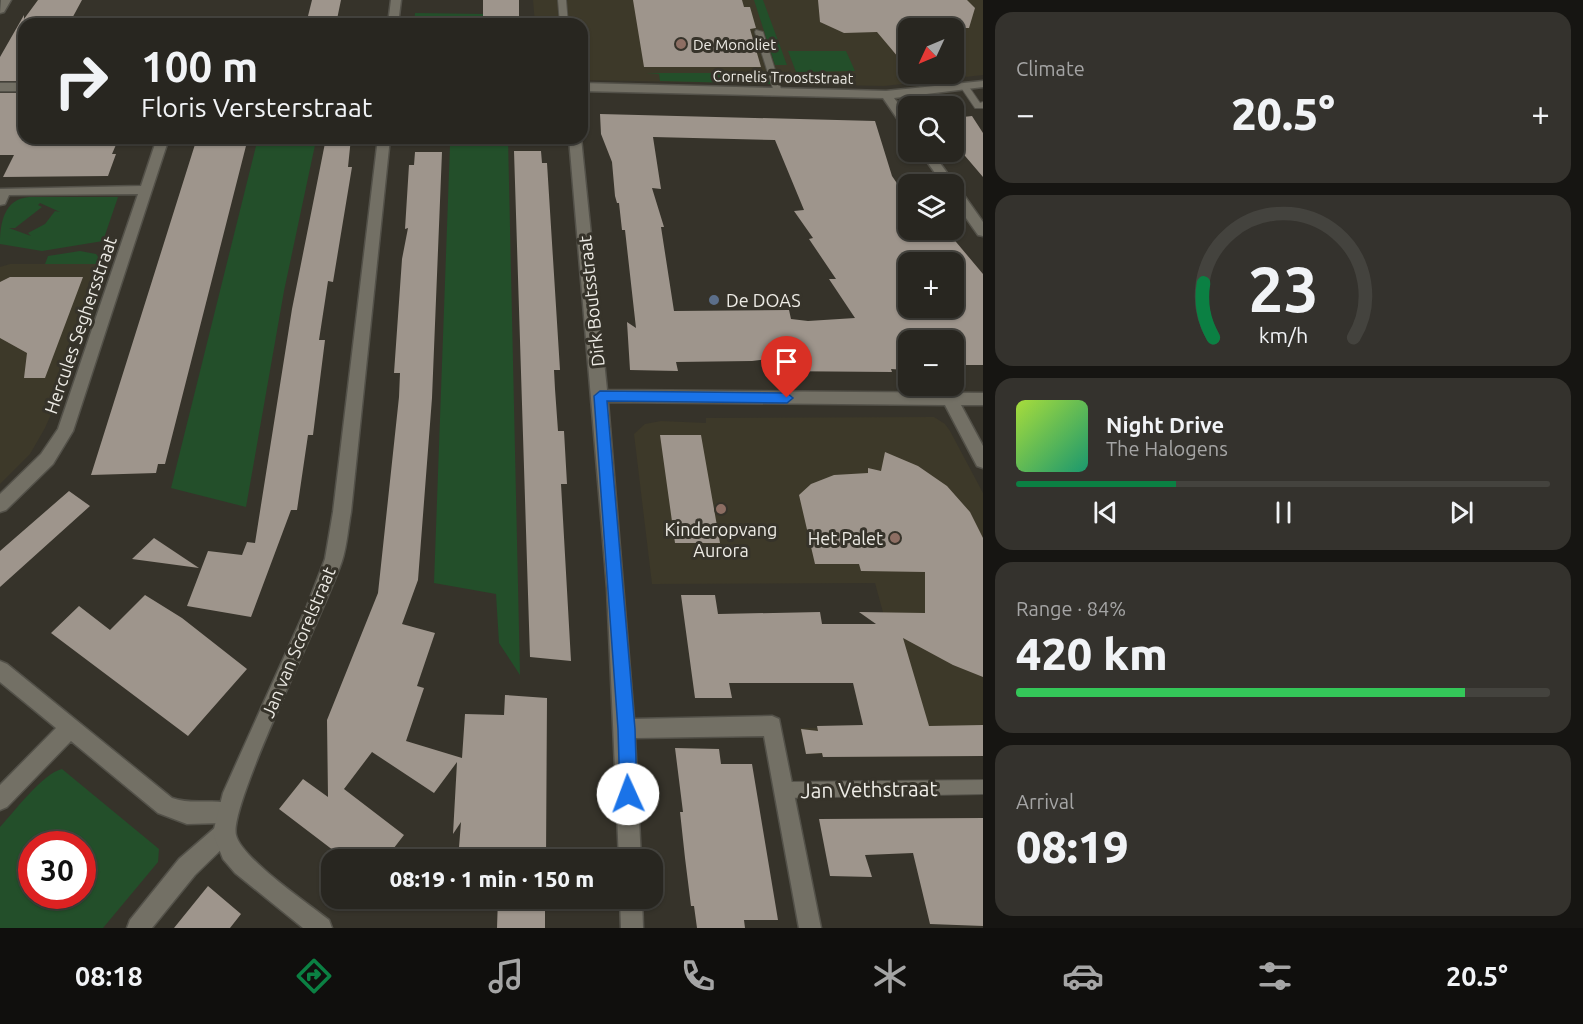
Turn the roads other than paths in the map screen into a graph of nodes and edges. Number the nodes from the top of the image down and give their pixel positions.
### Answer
1 (6, 0) edge
2 (396, 0) edge
3 (562, 0) edge
4 (0, 10) edge
5 (394, 18) edge
6 (564, 18) edge
7 (759, 32) dead end
8 (983, 84) edge
9 (964, 86) junction
10 (0, 87) edge
11 (18, 87) edge
12 (588, 87) edge
13 (778, 92) junction
14 (886, 95) junction
15 (983, 105) edge
16 (898, 112) edge
17 (161, 144) edge
18 (383, 144) edge
19 (576, 144) edge
20 (146, 190) junction
21 (0, 201) edge
22 (964, 205) edge
23 (983, 232) edge
24 (600, 396) junction
25 (950, 399) junction
26 (983, 399) edge
27 (983, 461) edge
28 (0, 505) edge
29 (0, 670) edge
30 (70, 728) junction
31 (626, 729) junction
32 (983, 787) edge
33 (784, 790) junction
34 (0, 800) edge
35 (225, 823) junction
36 (630, 849) edge
37 (631, 909) edge
38 (138, 928) edge
39 (321, 928) edge
40 (632, 928) edge
41 (810, 928) edge

1 - 4 street
2 - 5 street
3 - 6 lane
7 - 13 lane
8 - 9 street, Cornelis Trooststraat
9 - 14 street, Cornelis Trooststraat
9 - 15 lane
10 - 11 street
12 - 13 street, Cornelis Trooststraat
13 - 14 street, Cornelis Trooststraat
14 - 16 street
17 - 20 street, Hercules Seghersstraat
18 - 35 street, Jan van Scorelstraat
19 - 24 street, Dirk Boutsstraat
20 - 21 street
20 - 28 street, Hercules Seghersstraat
22 - 23 street
24 - 25 street
24 - 31 street, Dirk Boutsstraat
25 - 26 street
25 - 27 street
29 - 30 street
30 - 34 street
30 - 35 street
31 - 33 street, Jan Vethstraat
31 - 36 street, Dirk Boutsstraat
32 - 33 lane, Jan Vethstraat
33 - 41 street
35 - 38 street, Jan van Scorelstraat
35 - 39 street
37 - 40 street

